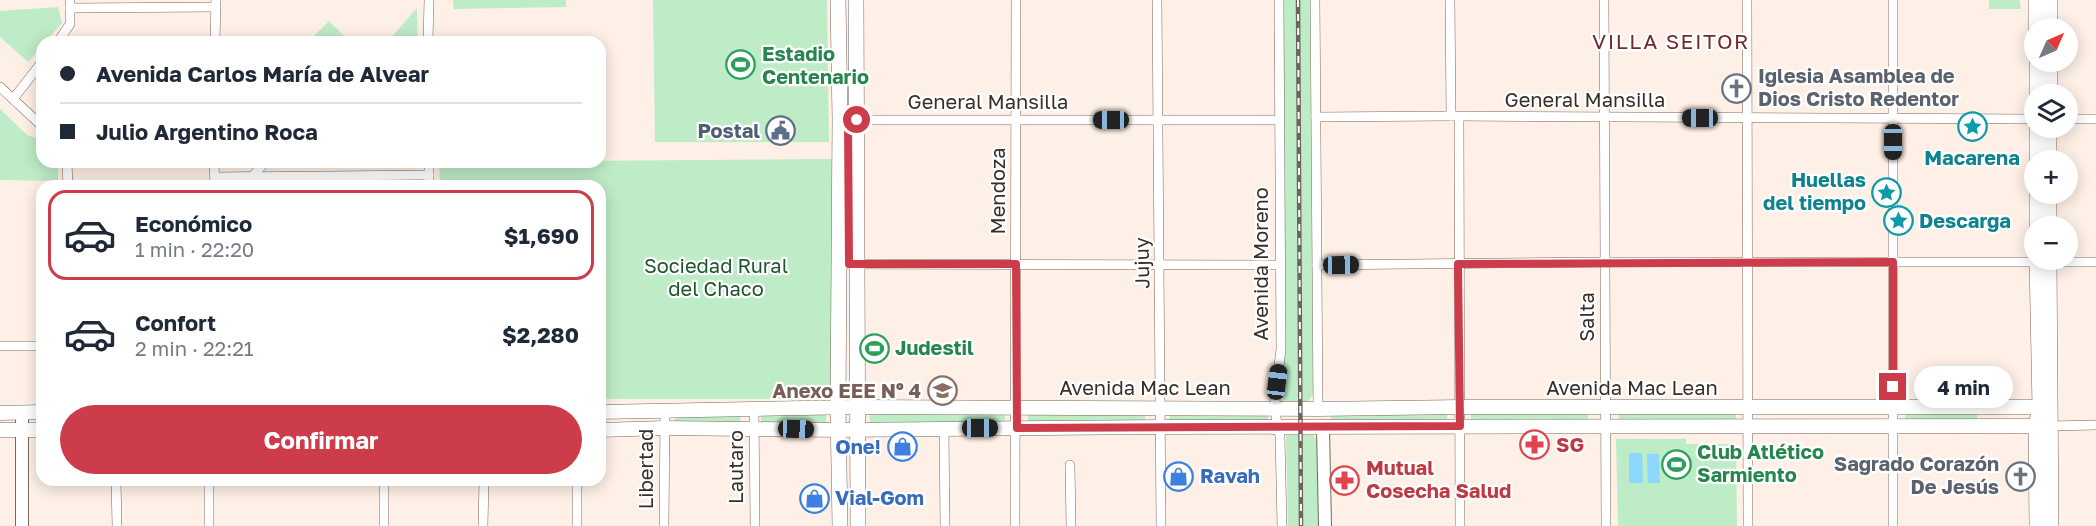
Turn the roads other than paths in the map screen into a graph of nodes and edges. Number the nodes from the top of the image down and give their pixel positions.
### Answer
1 (429, 0) edge
2 (838, 0) edge
3 (847, 0) edge
4 (856, 0) edge
5 (1016, 0) edge
6 (1157, 0) edge
7 (1279, 0) edge
8 (1315, 0) edge
9 (1450, 0) edge
10 (1604, 0) edge
11 (1747, 0) edge
12 (1893, 0) edge
13 (2036, 0) edge
14 (2050, 0) edge
15 (70, 4) edge
16 (216, 4) edge
17 (2036, 18) edge
18 (2050, 18) edge
19 (62, 36) edge
20 (215, 36) edge
21 (429, 36) edge
22 (36, 70) edge
23 (0, 87) edge
24 (13, 99) junction
25 (1455, 116) junction
26 (1316, 117) junction
27 (1605, 118) junction
28 (1747, 118) junction
29 (1893, 118) junction
30 (2024, 119) edge
31 (2078, 119) edge
32 (2096, 119) edge
33 (36, 120) edge
34 (848, 120) junction
35 (1016, 120) junction
36 (1279, 120) junction
37 (1158, 121) junction
38 (260, 168) edge
39 (429, 168) edge
40 (429, 174) junction
41 (346, 176) junction
42 (252, 177) junction
43 (230, 180) edge
44 (346, 180) edge
45 (429, 180) edge
46 (1747, 261) junction
47 (2024, 261) edge
48 (1605, 262) junction
49 (1893, 262) junction
50 (2078, 262) edge
51 (2096, 262) edge
52 (1016, 264) junction
53 (1458, 264) junction
54 (848, 265) junction
55 (1160, 265) junction
56 (1280, 265) junction
57 (1317, 265) junction
58 (2043, 270) edge
59 (0, 346) edge
60 (36, 346) edge
61 (1460, 406) junction
62 (1606, 406) junction
63 (1161, 407) junction
64 (1275, 407) junction
65 (1981, 407) junction
66 (2008, 407) junction
67 (2045, 407) junction
68 (754, 408) junction
69 (848, 408) junction
70 (1017, 408) junction
71 (1747, 408) junction
72 (1893, 408) junction
73 (1318, 409) junction
74 (665, 411) junction
75 (36, 412) edge
76 (606, 412) edge
77 (0, 413) edge
78 (22, 413) junction
79 (1893, 425) junction
80 (2009, 425) junction
81 (2096, 425) edge
82 (1161, 426) junction
83 (1460, 426) junction
84 (1605, 426) junction
85 (1747, 426) junction
86 (1982, 426) junction
87 (2043, 426) junction
88 (1277, 427) junction
89 (665, 428) junction
90 (754, 428) junction
91 (944, 428) junction
92 (1017, 428) junction
93 (1323, 428) junction
94 (848, 429) junction
95 (0, 430) edge
96 (22, 430) junction
97 (36, 430) edge
98 (606, 430) edge
99 (1070, 465) dead end
100 (116, 486) edge
101 (209, 486) edge
102 (384, 486) edge
103 (484, 486) edge
104 (577, 486) edge
105 (22, 526) edge
106 (117, 526) edge
107 (209, 526) edge
108 (384, 526) edge
109 (483, 526) edge
110 (577, 526) edge
111 (664, 526) edge
112 (755, 526) edge
113 (840, 526) edge
114 (849, 526) edge
115 (858, 526) edge
116 (945, 526) edge
117 (1015, 526) edge
118 (1071, 526) edge
119 (1161, 526) edge
120 (1282, 526) edge
121 (1325, 526) edge
122 (1460, 526) edge
123 (1606, 526) edge
124 (1748, 526) edge
125 (1893, 526) edge
126 (2037, 526) edge
127 (2051, 526) edge

1 - 21 street
2 - 34 main road
3 - 34 main road
4 - 34 main road
5 - 35 street, Mendoza
6 - 37 street, Jujuy
7 - 36 street, Avenida Moreno
8 - 26 street
9 - 25 street
10 - 27 street, Salta
11 - 28 street
12 - 29 street
13 - 17 main road
14 - 18 main road
15 - 16 street
15 - 19 street
16 - 20 street
22 - 24 street
23 - 24 street
24 - 33 street
25 - 26 street, General Mansilla
25 - 27 street, General Mansilla
25 - 53 street
26 - 57 street
27 - 28 street, General Mansilla
27 - 48 street, Salta
28 - 29 street, General Mansilla
28 - 46 street
29 - 30 street, General Mansilla
29 - 49 street
31 - 32 street
34 - 35 street, General Mansilla
34 - 54 main road
35 - 37 street, General Mansilla
35 - 52 street, Mendoza
36 - 37 street, General Mansilla
36 - 56 street, Avenida Moreno
37 - 55 street, Jujuy
38 - 42 street
39 - 40 street
40 - 41 street
40 - 45 street
41 - 42 street
41 - 44 street
42 - 43 street
46 - 48 street
46 - 49 street
46 - 71 street
47 - 49 street
48 - 53 street
48 - 62 street, Salta
49 - 72 street
50 - 51 street
52 - 54 street
52 - 55 street
52 - 70 street, Mendoza
53 - 57 street
53 - 61 street
54 - 69 main road
55 - 56 street
55 - 63 street, Jujuy
56 - 64 street, Avenida Moreno
57 - 73 street
58 - 67 main road
59 - 60 street
61 - 62 main road, Avenida Mac Lean
61 - 73 main road, Avenida Mac Lean
61 - 83 street
62 - 71 main road, Avenida Mac Lean
62 - 84 street, Salta
63 - 64 main road, Avenida Mac Lean
63 - 70 main road, Avenida Mac Lean
63 - 82 street, Jujuy
64 - 73 main road, Avenida Mac Lean
64 - 88 street, Avenida Moreno
65 - 66 main road, Avenida Mac Lean
65 - 72 main road, Avenida Mac Lean
65 - 86 main road
66 - 67 main road, Avenida Mac Lean
66 - 80 main road
67 - 87 main road
68 - 69 main road, Avenida Mac Lean
68 - 74 main road, Avenida Mac Lean
68 - 90 street, Lautaro
69 - 70 main road, Avenida Mac Lean
69 - 94 main road
70 - 92 street, Mendoza
71 - 72 main road, Avenida Mac Lean
71 - 85 street
72 - 79 street
73 - 93 main road
74 - 76 main road, Avenida Mac Lean
74 - 89 street, Libertad
75 - 78 main road
77 - 78 main road
78 - 96 street
79 - 85 main road, Avenida Mac Lean
79 - 86 main road, Avenida Mac Lean
79 - 125 street
80 - 86 main road, Avenida Mac Lean
80 - 87 main road, Avenida Mac Lean
81 - 87 street
82 - 88 main road, Avenida Mac Lean
82 - 92 main road, Avenida Mac Lean
82 - 119 street, Jujuy
83 - 84 main road, Avenida Mac Lean
83 - 93 main road, Avenida Mac Lean
83 - 122 street
84 - 85 main road, Avenida Mac Lean
84 - 123 street, Salta
85 - 124 street
87 - 126 main road
87 - 127 main road
88 - 93 main road, Avenida Mac Lean
88 - 120 street, Avenida Moreno
89 - 90 main road, Avenida Mac Lean
89 - 98 main road, Avenida Mac Lean
89 - 111 street, Libertad
90 - 94 main road, Avenida Mac Lean
90 - 112 street, Lautaro
91 - 92 main road, Avenida Mac Lean
91 - 94 main road, Avenida Mac Lean
91 - 116 street
92 - 117 street, Mendoza
93 - 121 street
94 - 113 main road
94 - 114 main road
94 - 115 main road
95 - 96 main road
96 - 97 main road
96 - 105 street
99 - 118 street
100 - 106 street
101 - 107 street
102 - 108 street
103 - 109 street
104 - 110 street

